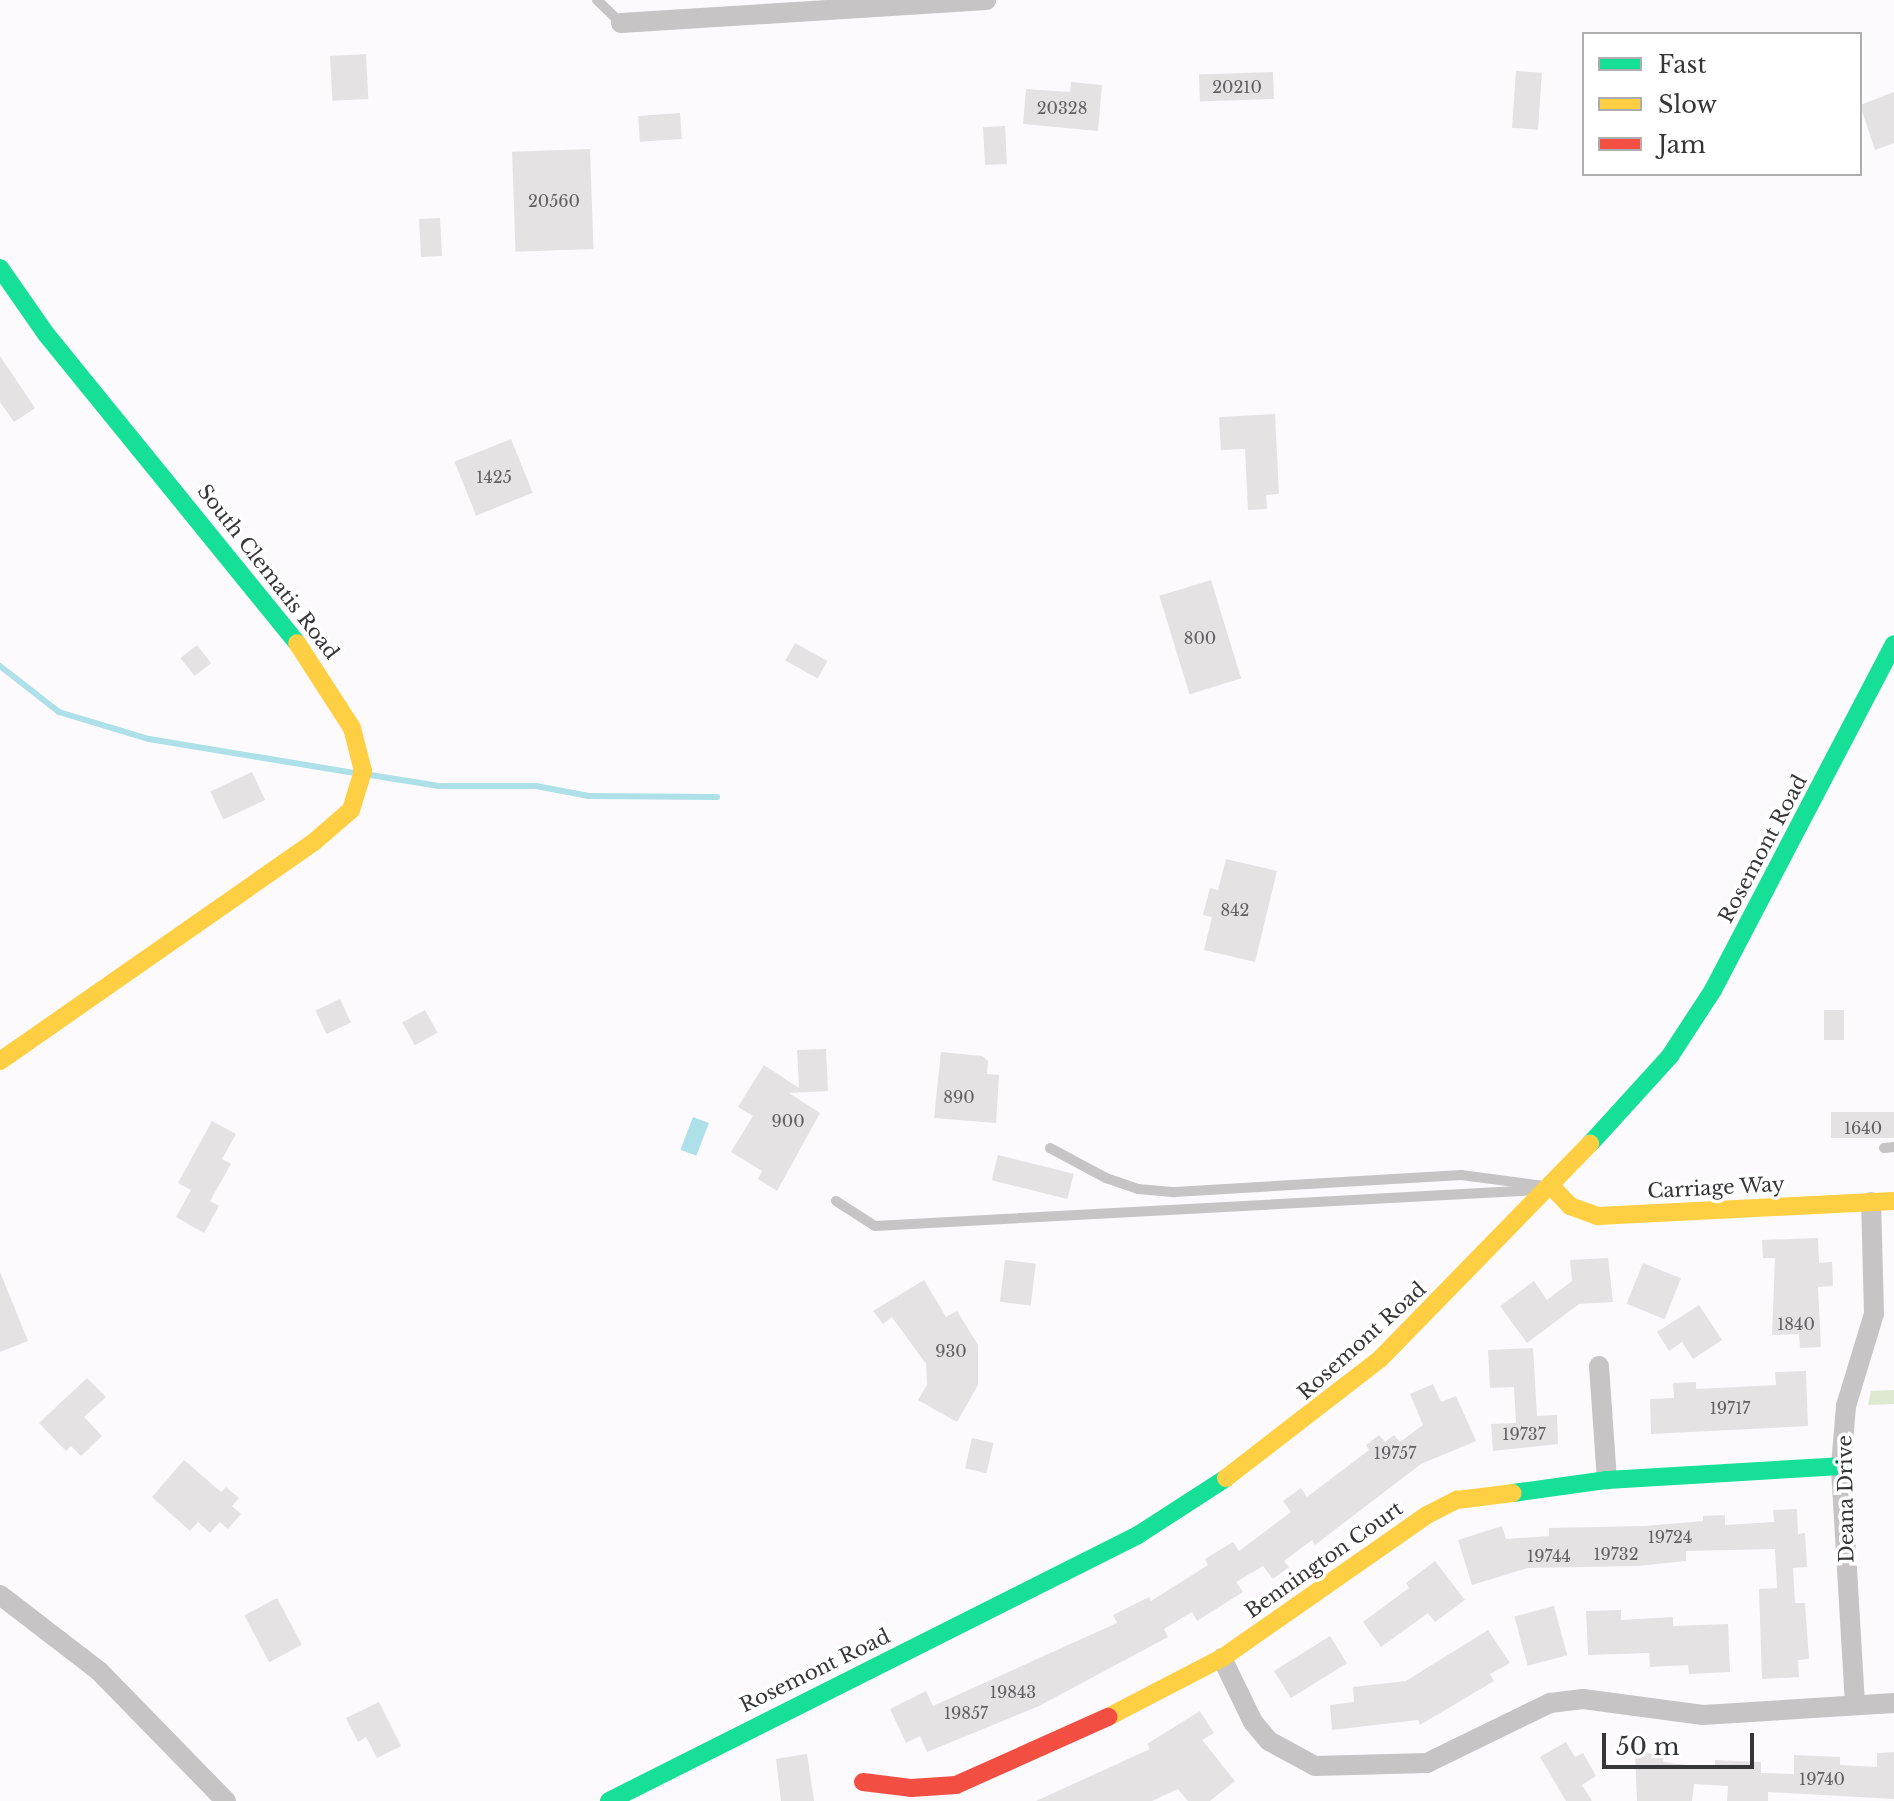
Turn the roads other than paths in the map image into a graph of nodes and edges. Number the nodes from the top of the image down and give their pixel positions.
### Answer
1 (597, 0) edge
2 (986, 0) edge
3 (621, 23) joint
4 (0, 268) edge
5 (1894, 644) edge
6 (0, 1061) edge
7 (1050, 1148) dead end
8 (1551, 1186) junction
9 (836, 1201) dead end
10 (1894, 1201) edge
11 (1871, 1202) junction
12 (1599, 1366) dead end
13 (1841, 1466) junction
14 (1607, 1480) junction
15 (0, 1595) edge
16 (1222, 1658) junction
17 (1894, 1703) edge
18 (1855, 1704) junction
19 (863, 1782) dead end
20 (226, 1801) edge
21 (609, 1801) edge

1 - 3 lane
2 - 3 street
4 - 6 street, South Clematis Road
5 - 8 street, Rosemont Road
7 - 8 lane
8 - 9 lane
8 - 11 street, Carriage Way
8 - 21 street, Rosemont Road
10 - 11 street, Carriage Way
11 - 13 street, Deana Drive
12 - 14 street
13 - 14 street, Bennington Court
13 - 18 street, Deana Drive
14 - 16 street, Bennington Court
15 - 20 street
16 - 18 street
16 - 19 street, Bennington Court
17 - 18 street

